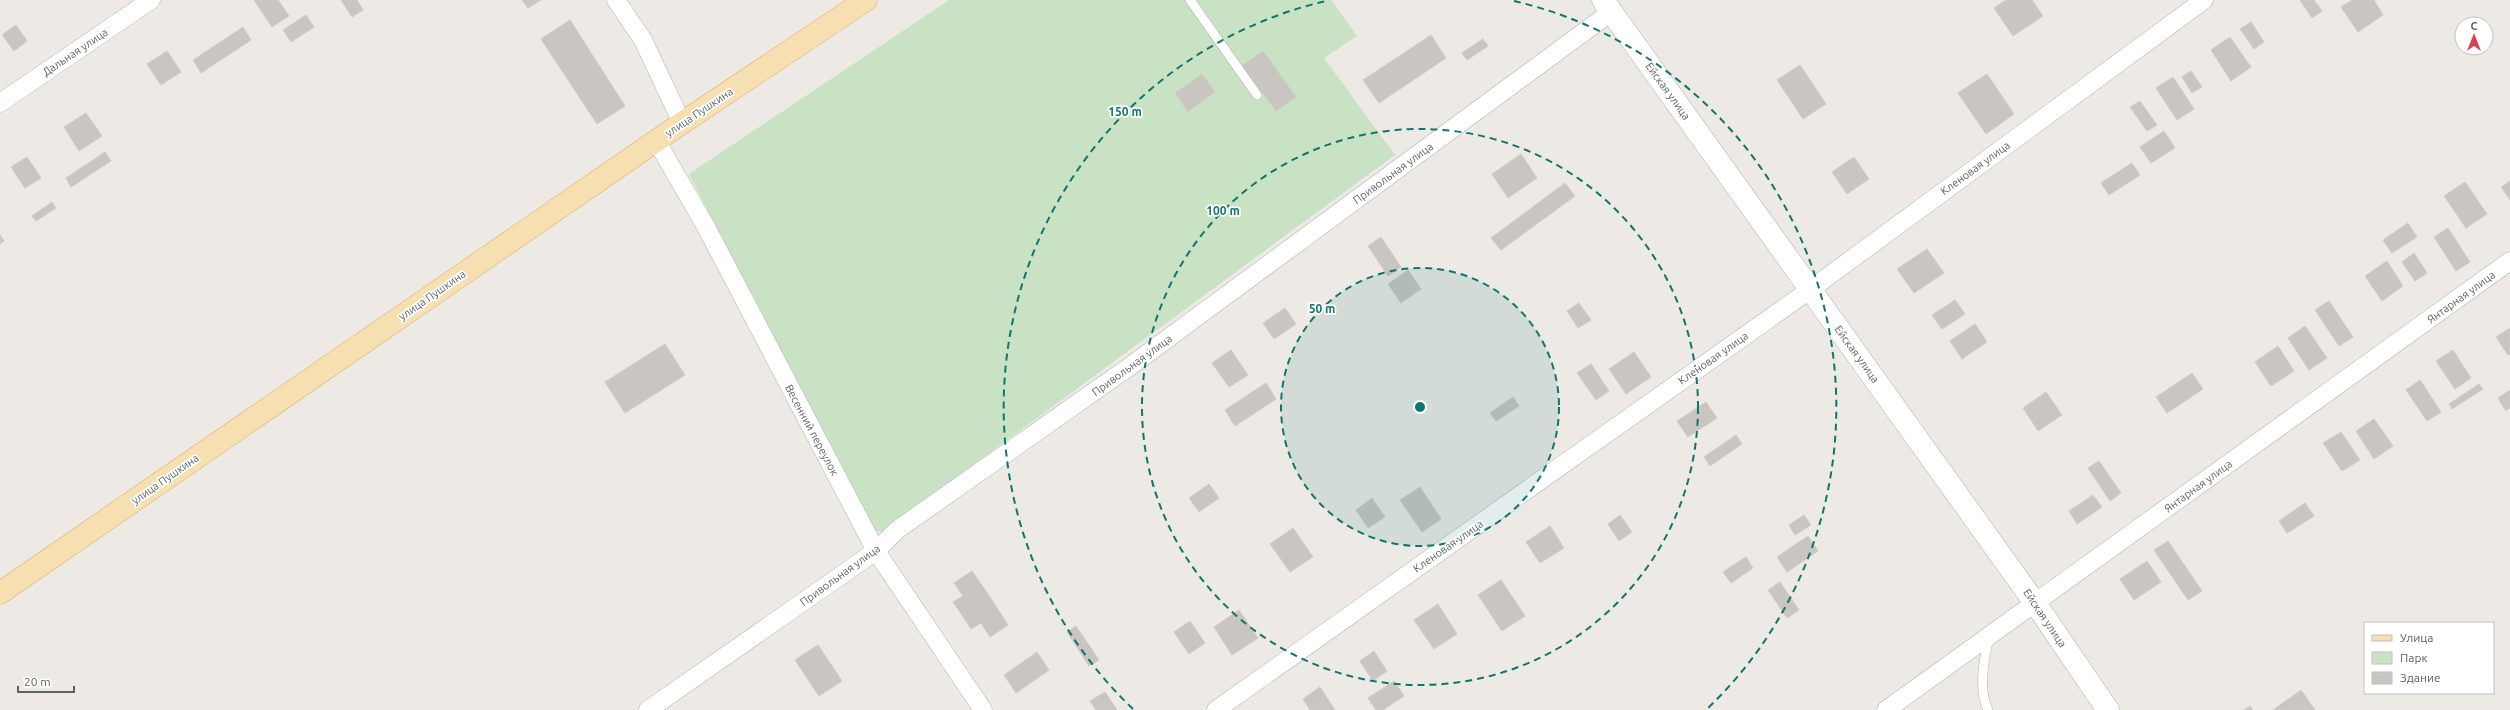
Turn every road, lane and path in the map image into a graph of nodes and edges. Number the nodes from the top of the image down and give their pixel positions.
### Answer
1 (151, 0) edge
2 (616, 0) edge
3 (866, 0) edge
4 (1190, 0) edge
5 (2204, 0) edge
6 (1607, 6) edge
7 (1257, 95) dead end
8 (0, 103) edge
9 (682, 122) junction
10 (656, 140) junction
11 (2510, 261) edge
12 (1811, 289) junction
13 (876, 551) junction
14 (0, 593) edge
15 (2036, 603) junction
16 (1989, 636) junction
17 (648, 710) edge
18 (983, 710) edge
19 (1216, 710) edge
20 (1886, 710) edge
21 (1988, 710) edge
22 (2108, 710) edge

1 - 8 street, Дальная улица
2 - 9 street
3 - 9 main road, улица Пушкина
4 - 7 lane
5 - 12 street, Кленовая улица
6 - 12 street, Ейская улица
6 - 13 street, Привольная улица
9 - 10 main road, улица Пушкина
10 - 13 street, Весенний переулок
10 - 14 main road, улица Пушкина
11 - 15 street, Янтарная улица
12 - 15 street, Ейская улица
12 - 19 street, Кленовая улица
13 - 17 street, Привольная улица
13 - 18 street, Весенний переулок
15 - 16 street, Янтарная улица
15 - 22 street, Ейская улица
16 - 20 street, Янтарная улица
16 - 21 lane

